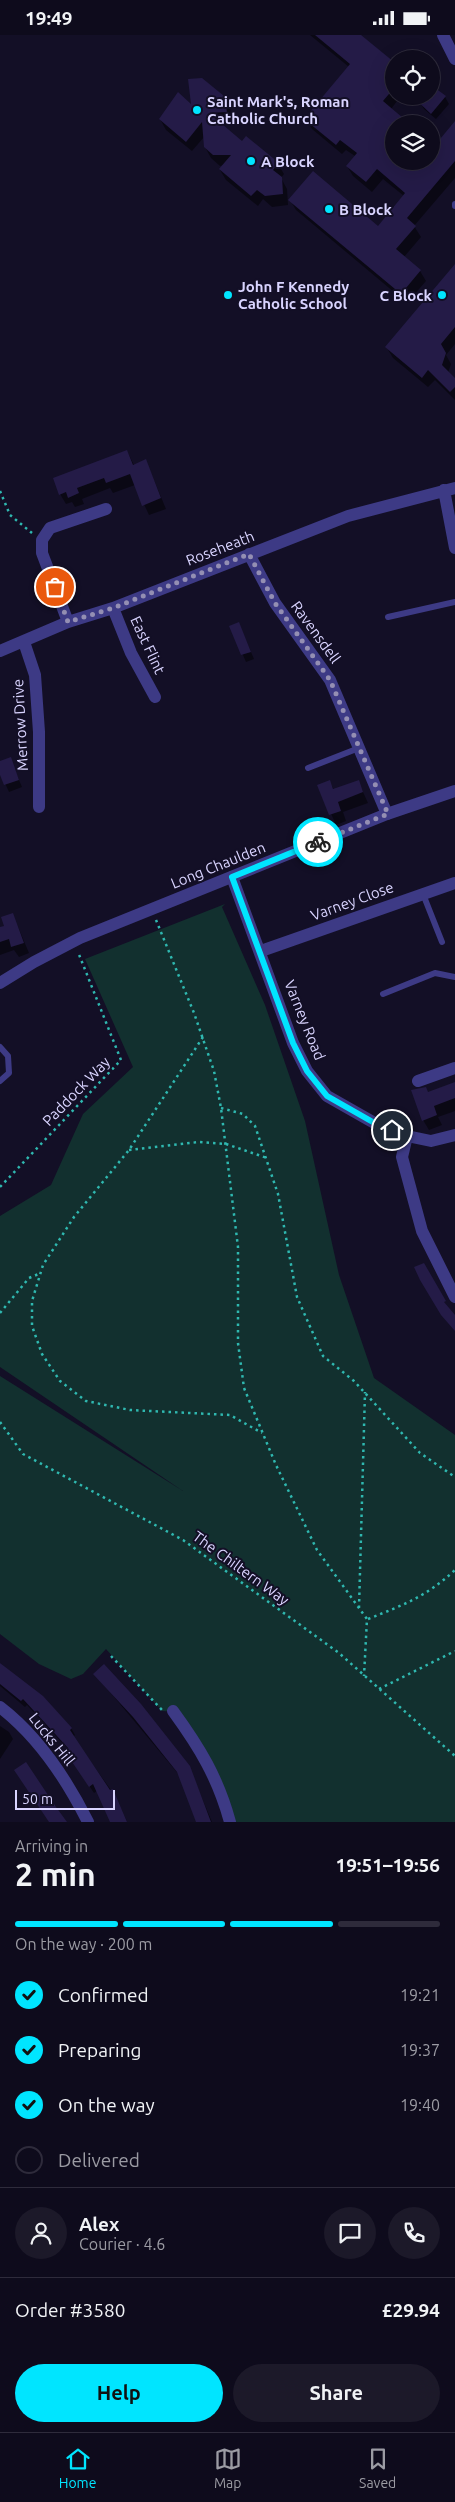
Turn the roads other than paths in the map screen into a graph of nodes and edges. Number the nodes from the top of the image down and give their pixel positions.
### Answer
1 (443, 35) edge
2 (455, 59) edge
3 (449, 489) edge
4 (106, 509) dead end
5 (455, 549) edge
6 (249, 554) junction
7 (455, 602) edge
8 (113, 608) junction
9 (388, 617) dead end
10 (68, 622) junction
11 (24, 642) junction
12 (0, 651) edge
13 (155, 697) dead end
14 (359, 748) junction
15 (308, 767) dead end
16 (455, 791) edge
17 (40, 807) dead end
18 (388, 814) junction
19 (232, 877) junction
20 (455, 883) edge
21 (423, 894) junction
22 (442, 942) dead end
23 (261, 951) junction
24 (455, 977) edge
25 (0, 983) edge
26 (383, 993) dead end
27 (0, 1047) edge
28 (455, 1068) edge
29 (0, 1081) edge
30 (418, 1081) dead end
31 (455, 1135) edge
32 (407, 1136) junction
33 (455, 1297) edge
34 (0, 1707) edge
35 (173, 1711) road end
36 (88, 1822) edge
37 (230, 1822) edge

1 - 2 street
3 - 5 street
3 - 6 street, Roseheath
4 - 10 street
6 - 8 street, Roseheath
6 - 14 street, Ravensdell
7 - 9 lane
8 - 10 street, Roseheath
8 - 13 street, East Flint
10 - 11 street, Roseheath
11 - 12 street, Roseheath
11 - 17 street, Merrow Drive
14 - 15 lane
14 - 18 street, Ravensdell
16 - 18 street, Long Chaulden
18 - 19 street, Long Chaulden
19 - 23 street, Varney Road
19 - 25 street, Long Chaulden
20 - 21 street, Varney Close
21 - 22 lane
21 - 23 street, Varney Close
23 - 32 street, Varney Road
24 - 26 lane
27 - 29 lane
28 - 30 street
31 - 32 street, Varney Road
32 - 33 street
34 - 36 street, Lucks Hill
35 - 37 street

